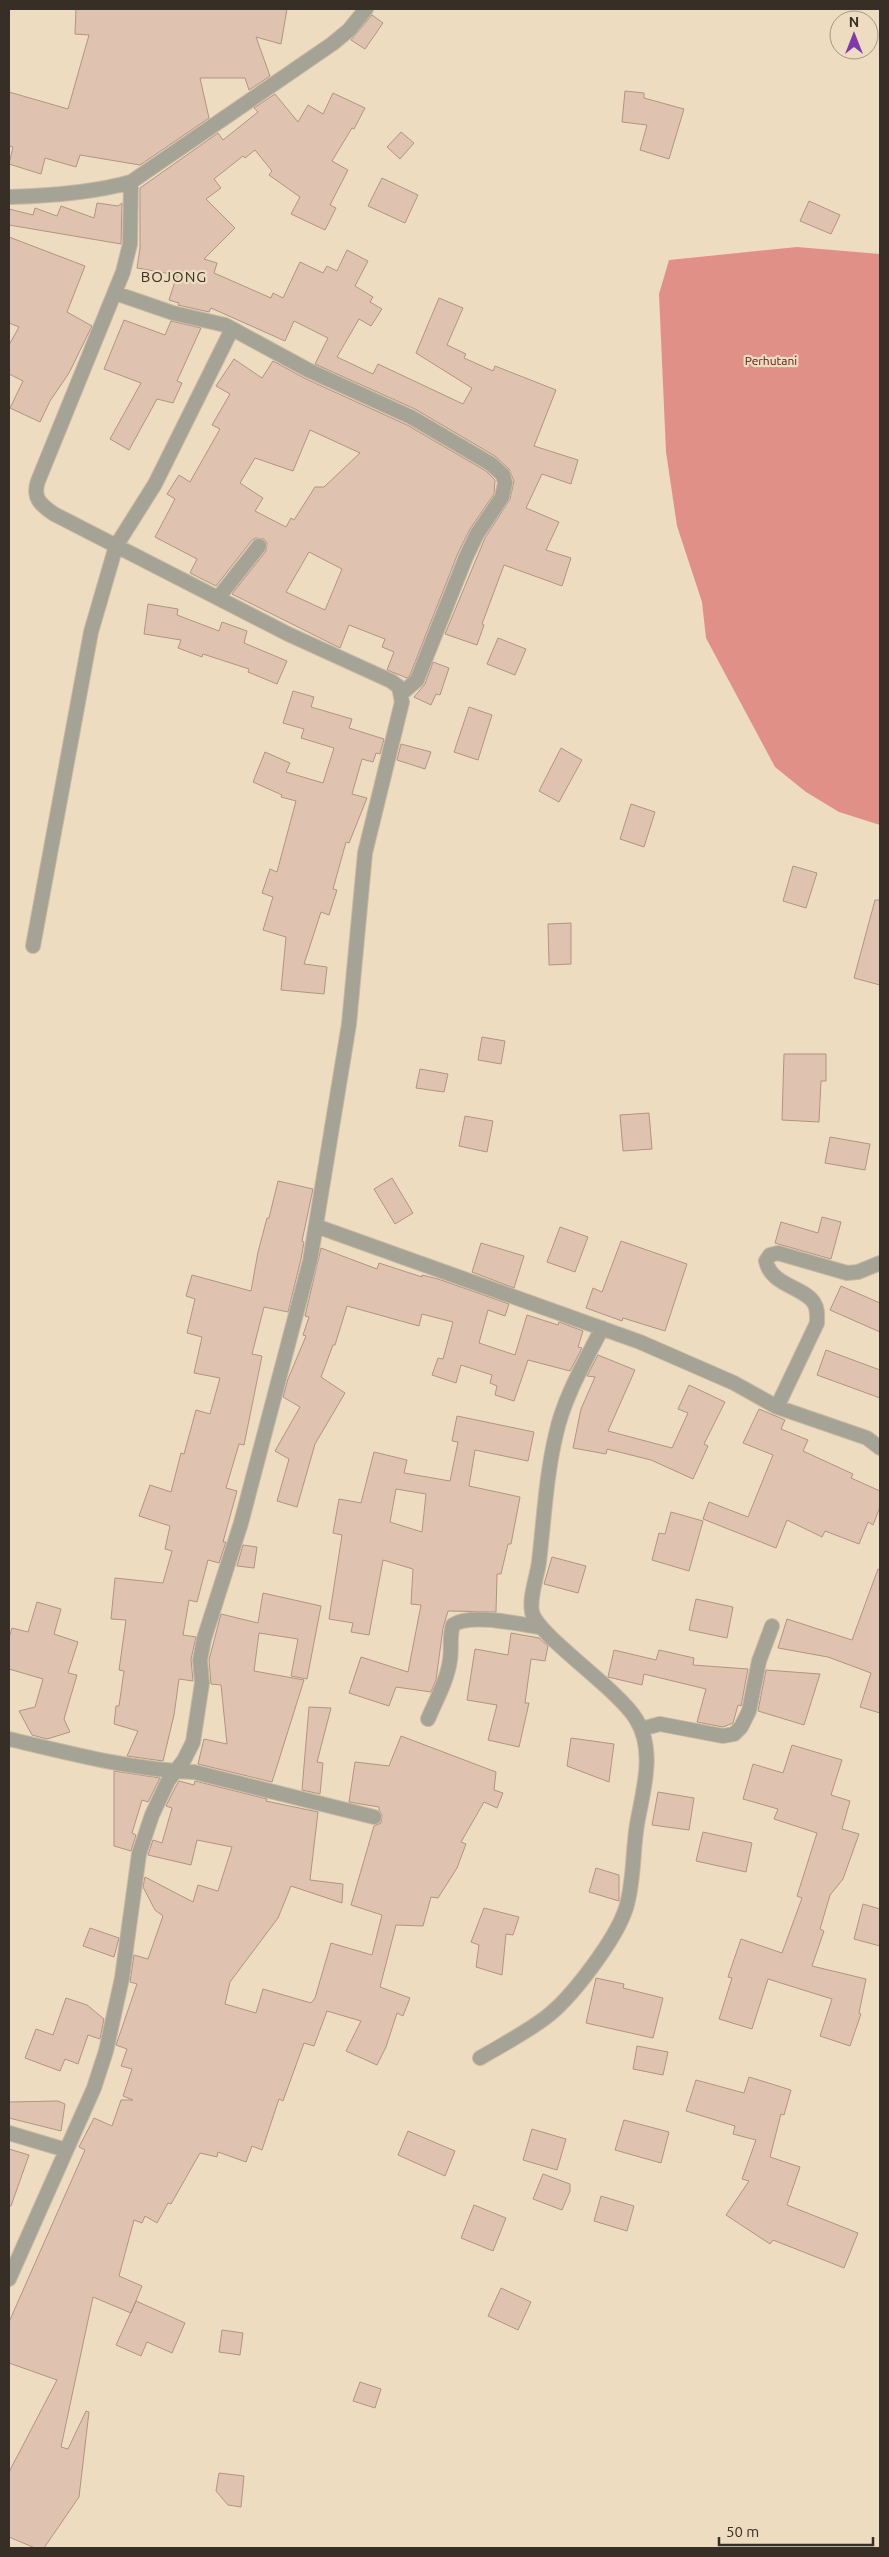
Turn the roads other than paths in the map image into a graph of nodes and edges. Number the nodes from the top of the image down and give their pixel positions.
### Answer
1 (366, 9) edge
2 (131, 182) junction
3 (9, 197) edge
4 (115, 293) junction
5 (232, 329) junction
6 (116, 546) junction
7 (259, 546) dead end
8 (218, 598) junction
9 (401, 694) junction
10 (33, 946) dead end
11 (316, 1226) junction
12 (880, 1263) edge
13 (602, 1328) junction
14 (777, 1407) junction
15 (880, 1448) edge
16 (772, 1626) dead end
17 (539, 1627) junction
18 (428, 1719) dead end
19 (640, 1729) junction
20 (9, 1739) edge
21 (175, 1772) junction
22 (374, 1817) dead end
23 (480, 2058) dead end
24 (9, 2133) edge
25 (66, 2150) junction
26 (9, 2279) edge

1 - 2 street
2 - 3 street
2 - 4 street
4 - 5 street
4 - 6 street
5 - 6 street
5 - 9 street
6 - 8 street
6 - 10 street
7 - 8 street
8 - 9 street
9 - 11 street
11 - 13 street
11 - 21 street
12 - 14 street
13 - 14 street
13 - 17 street
14 - 15 street
16 - 19 street
17 - 18 street
17 - 19 street
19 - 23 street
20 - 21 street
21 - 22 street
21 - 25 street
24 - 25 street
25 - 26 street

